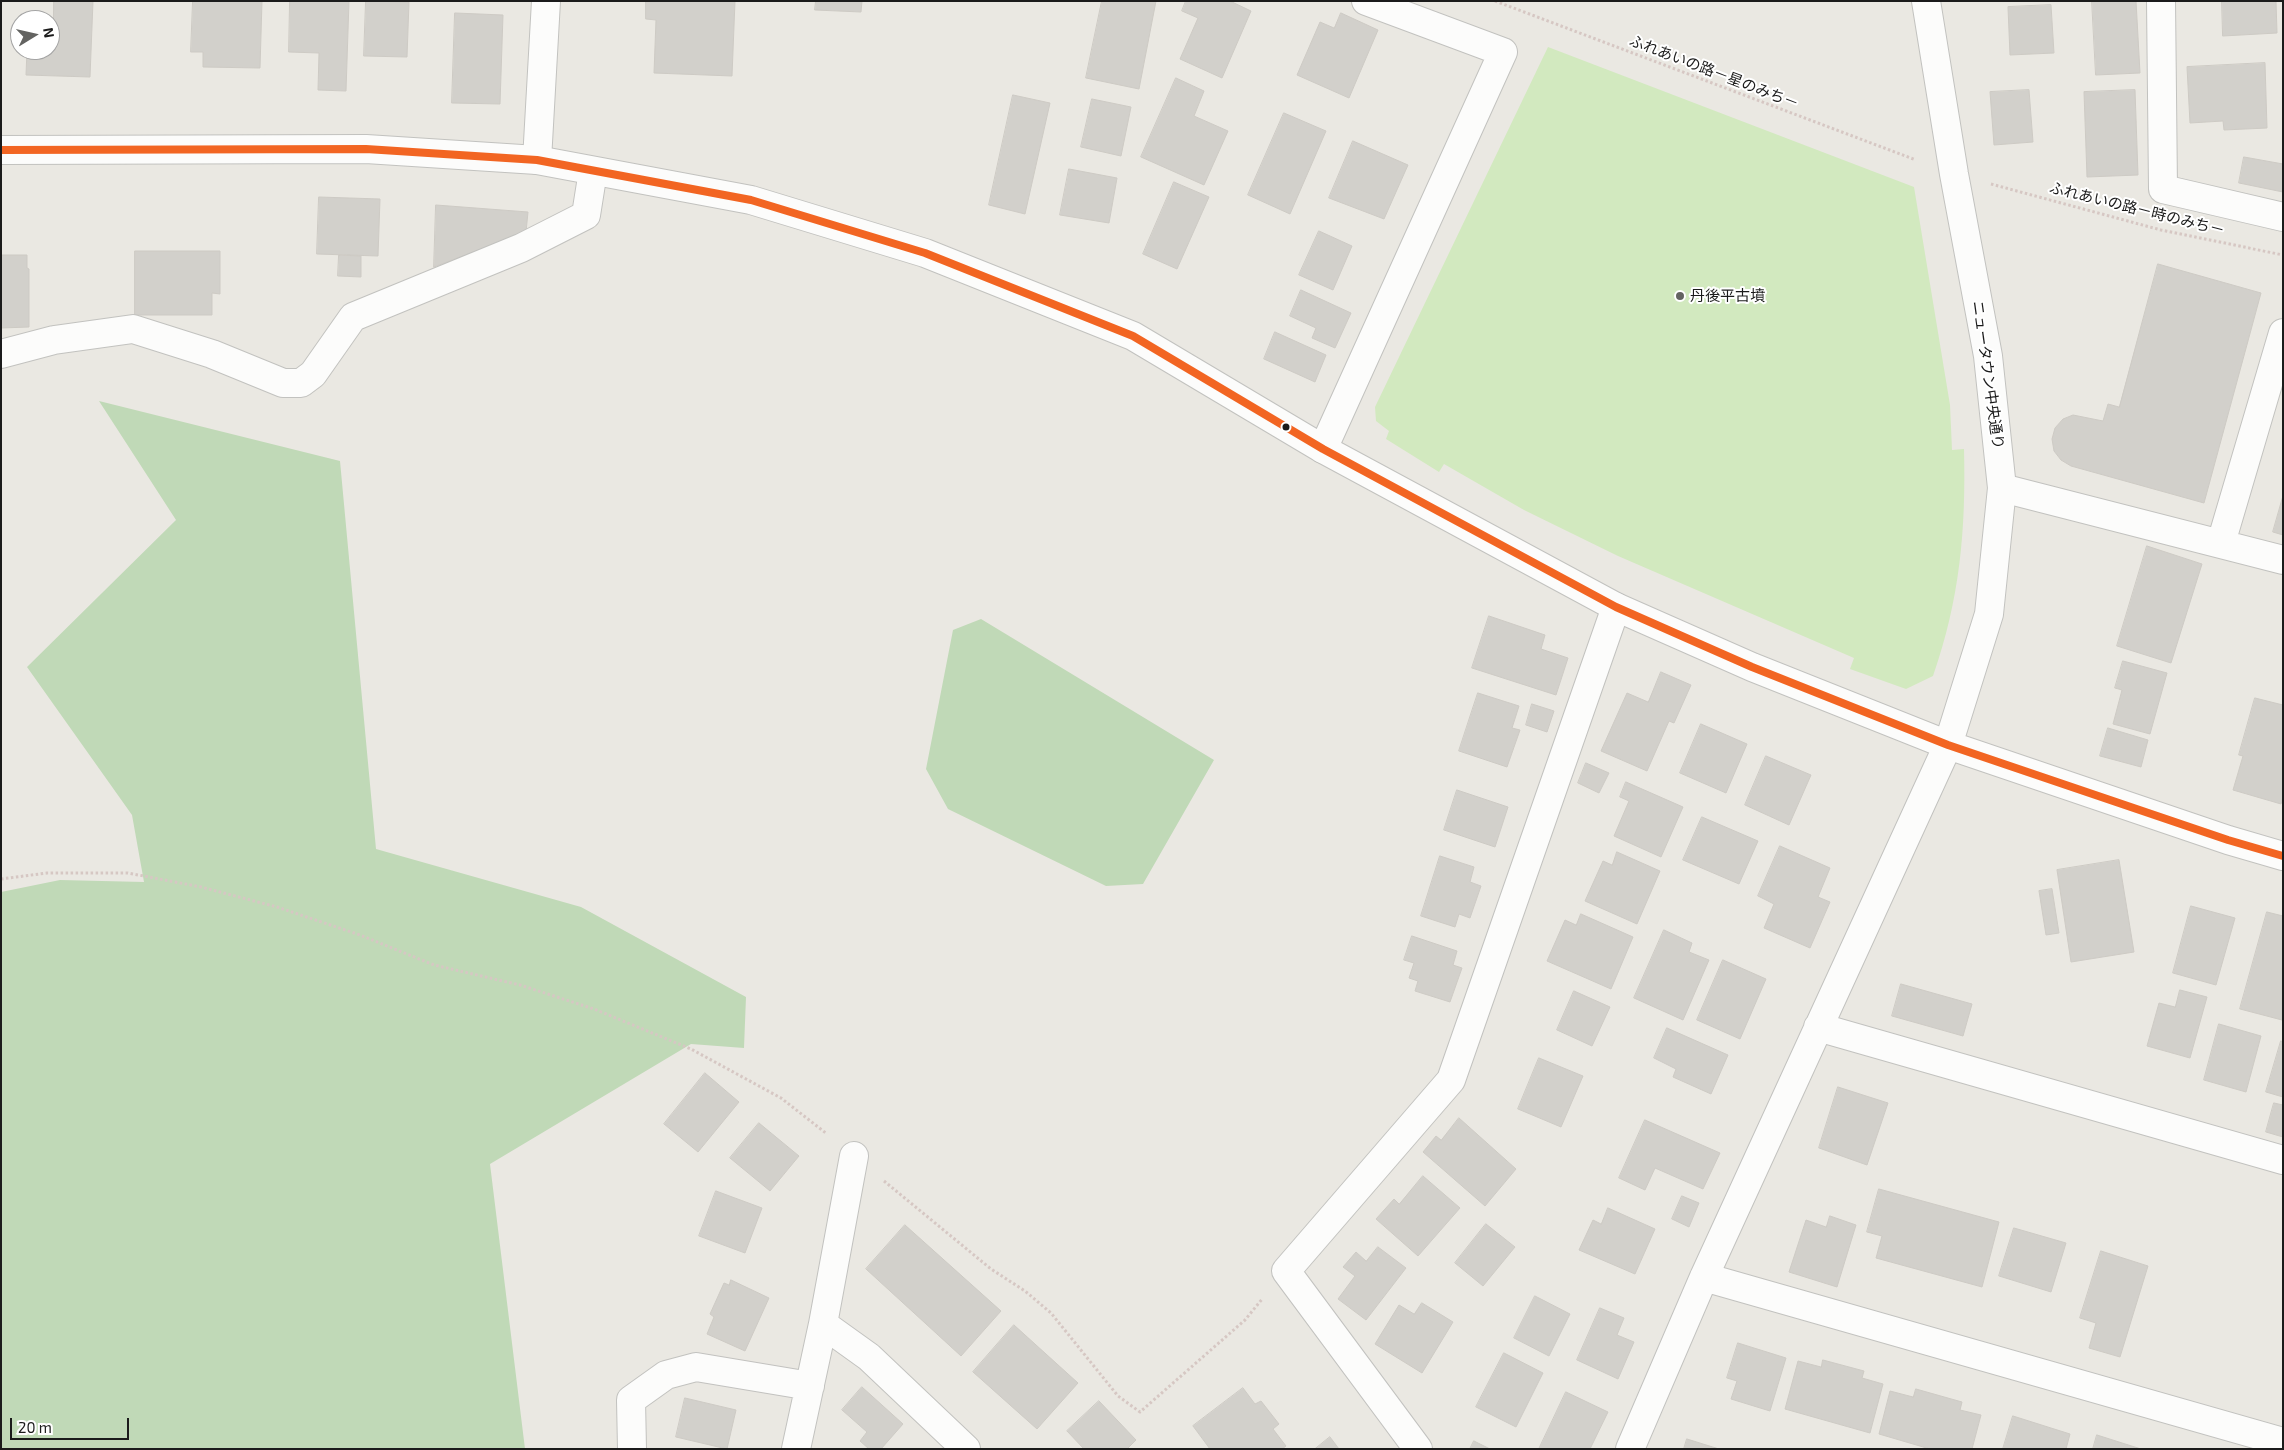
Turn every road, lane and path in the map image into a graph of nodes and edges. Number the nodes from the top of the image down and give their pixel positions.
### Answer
1 (546, 1) edge
2 (1366, 1) edge
3 (1495, 1) edge
4 (1926, 1) edge
5 (2161, 1) edge
6 (1, 150) edge
7 (537, 160) junction
8 (1925, 163) dead end
9 (593, 171) junction
10 (1986, 182) dead end
11 (2283, 216) edge
12 (2283, 255) edge
13 (2283, 333) edge
14 (1, 354) edge
15 (1323, 449) junction
16 (2002, 488) junction
17 (2221, 543) junction
18 (2283, 560) edge
19 (1616, 606) junction
20 (1948, 745) junction
21 (2283, 856) edge
22 (1, 879) edge
23 (1818, 1027) junction
24 (854, 1156) junction
25 (2283, 1160) edge
26 (1286, 1271) junction
27 (1704, 1277) junction
28 (824, 1324) junction
29 (810, 1386) junction
30 (2283, 1442) edge
31 (632, 1449) edge
32 (796, 1449) edge
33 (966, 1449) edge
34 (1418, 1449) edge
35 (1630, 1449) edge

1 - 7 street
2 - 15 street
3 - 8 path, ふれあいの路－星のみち－
4 - 16 street, ニュータウン中央通り
5 - 11 street
6 - 7 street
7 - 9 street
9 - 14 street
9 - 15 street
10 - 12 path, ふれあいの路－時のみち－
13 - 17 street
15 - 19 street
16 - 17 street
16 - 20 street, ニュータウン中央通り
17 - 18 street
19 - 20 street
19 - 26 street
20 - 21 street
20 - 23 street, ニュータウン中央通り
22 - 24 path
23 - 25 street
23 - 27 street, ニュータウン中央通り
24 - 26 path
24 - 28 street
26 - 34 street
27 - 30 street
27 - 35 street, ニュータウン中央通り
28 - 29 street
28 - 33 street
29 - 31 street
29 - 32 street

